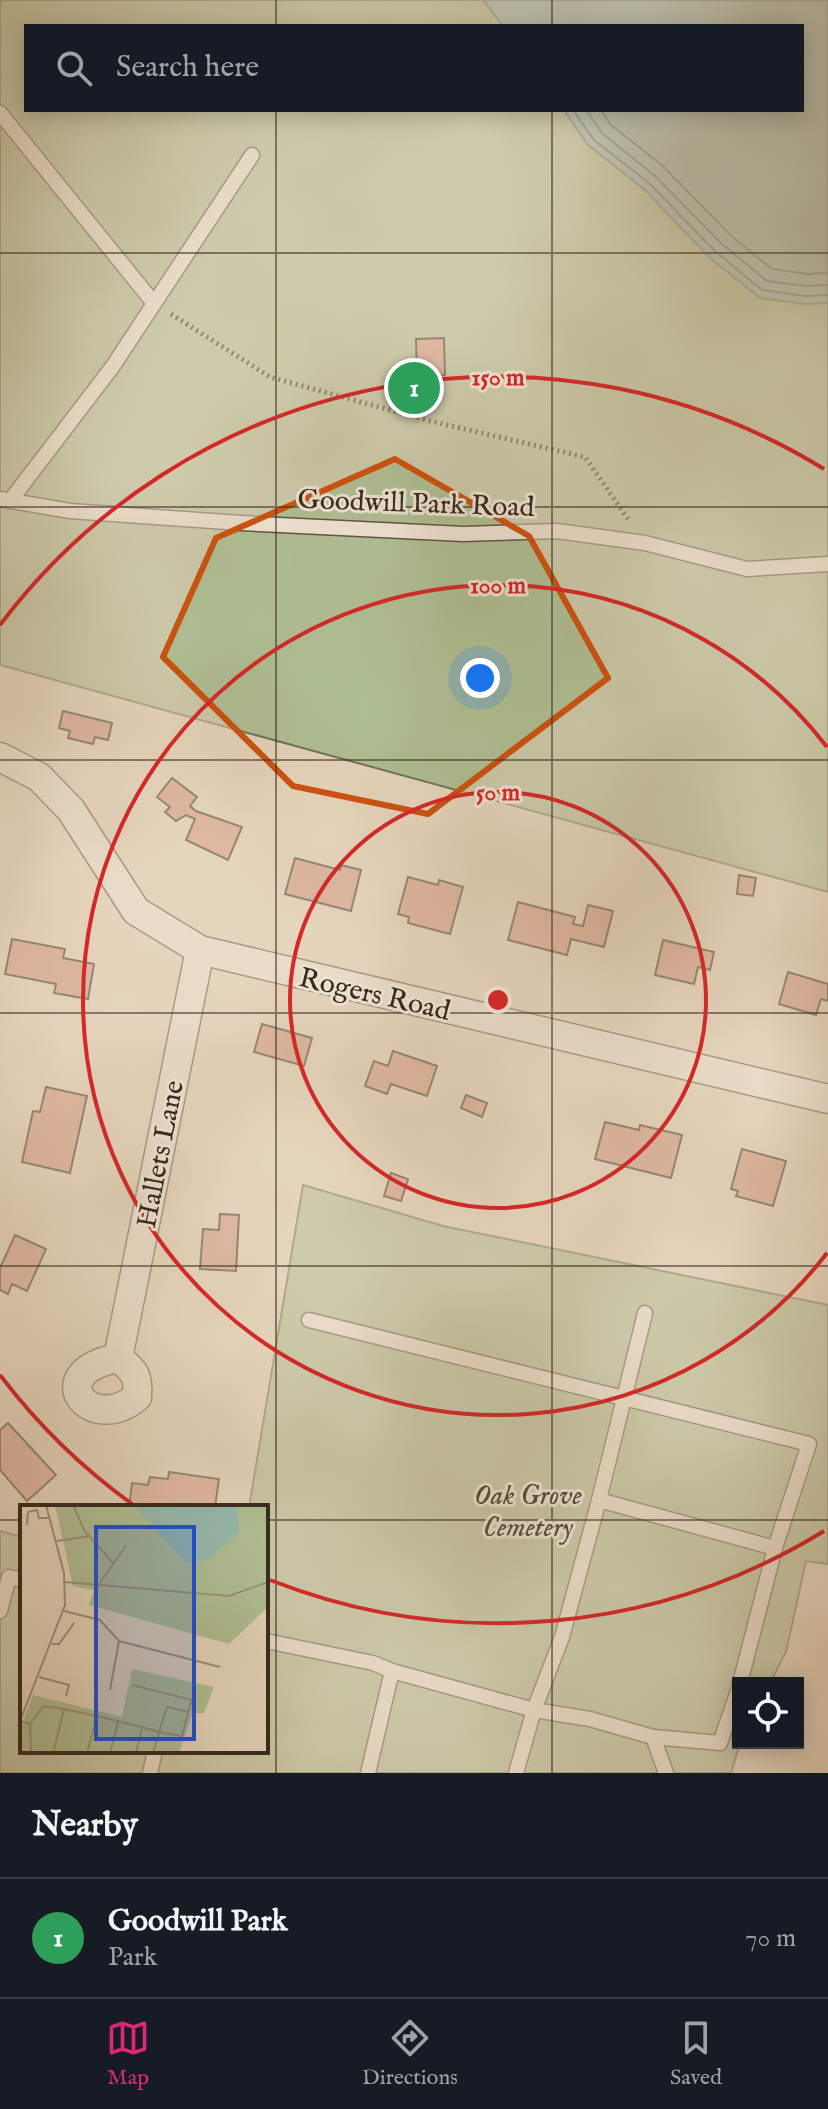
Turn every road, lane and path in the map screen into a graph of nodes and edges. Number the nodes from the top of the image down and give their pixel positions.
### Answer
1 (0, 113) edge
2 (252, 155) dead end
3 (153, 302) junction
4 (5, 500) edge
5 (645, 543) junction
6 (828, 564) edge
7 (0, 757) edge
8 (200, 950) junction
9 (828, 1099) edge
10 (645, 1313) dead end
11 (309, 1320) dead end
12 (118, 1358) dead end
13 (625, 1400) junction
14 (599, 1500) junction
15 (775, 1548) junction
16 (10, 1577) edge
17 (0, 1611) edge
18 (268, 1641) edge
19 (392, 1671) junction
20 (742, 1677) edge
21 (732, 1708) edge
22 (534, 1710) junction
23 (653, 1737) junction
24 (155, 1753) edge
25 (150, 1773) edge
26 (368, 1773) edge
27 (516, 1773) edge
28 (666, 1773) edge

1 - 3 lane
2 - 3 lane
3 - 4 lane
3 - 5 path
4 - 5 lane, Goodwill Park Road
5 - 6 lane, Goodwill Park Road
7 - 8 street, Rogers Road
8 - 9 street, Rogers Road
8 - 12 street, Hallets Lane
10 - 13 lane
11 - 13 lane
13 - 14 lane
13 - 15 lane
14 - 15 lane
14 - 22 lane
15 - 20 lane
16 - 17 lane
18 - 19 lane
19 - 22 lane
19 - 26 lane
21 - 23 lane
22 - 23 lane
22 - 27 lane
23 - 28 lane
24 - 25 lane

